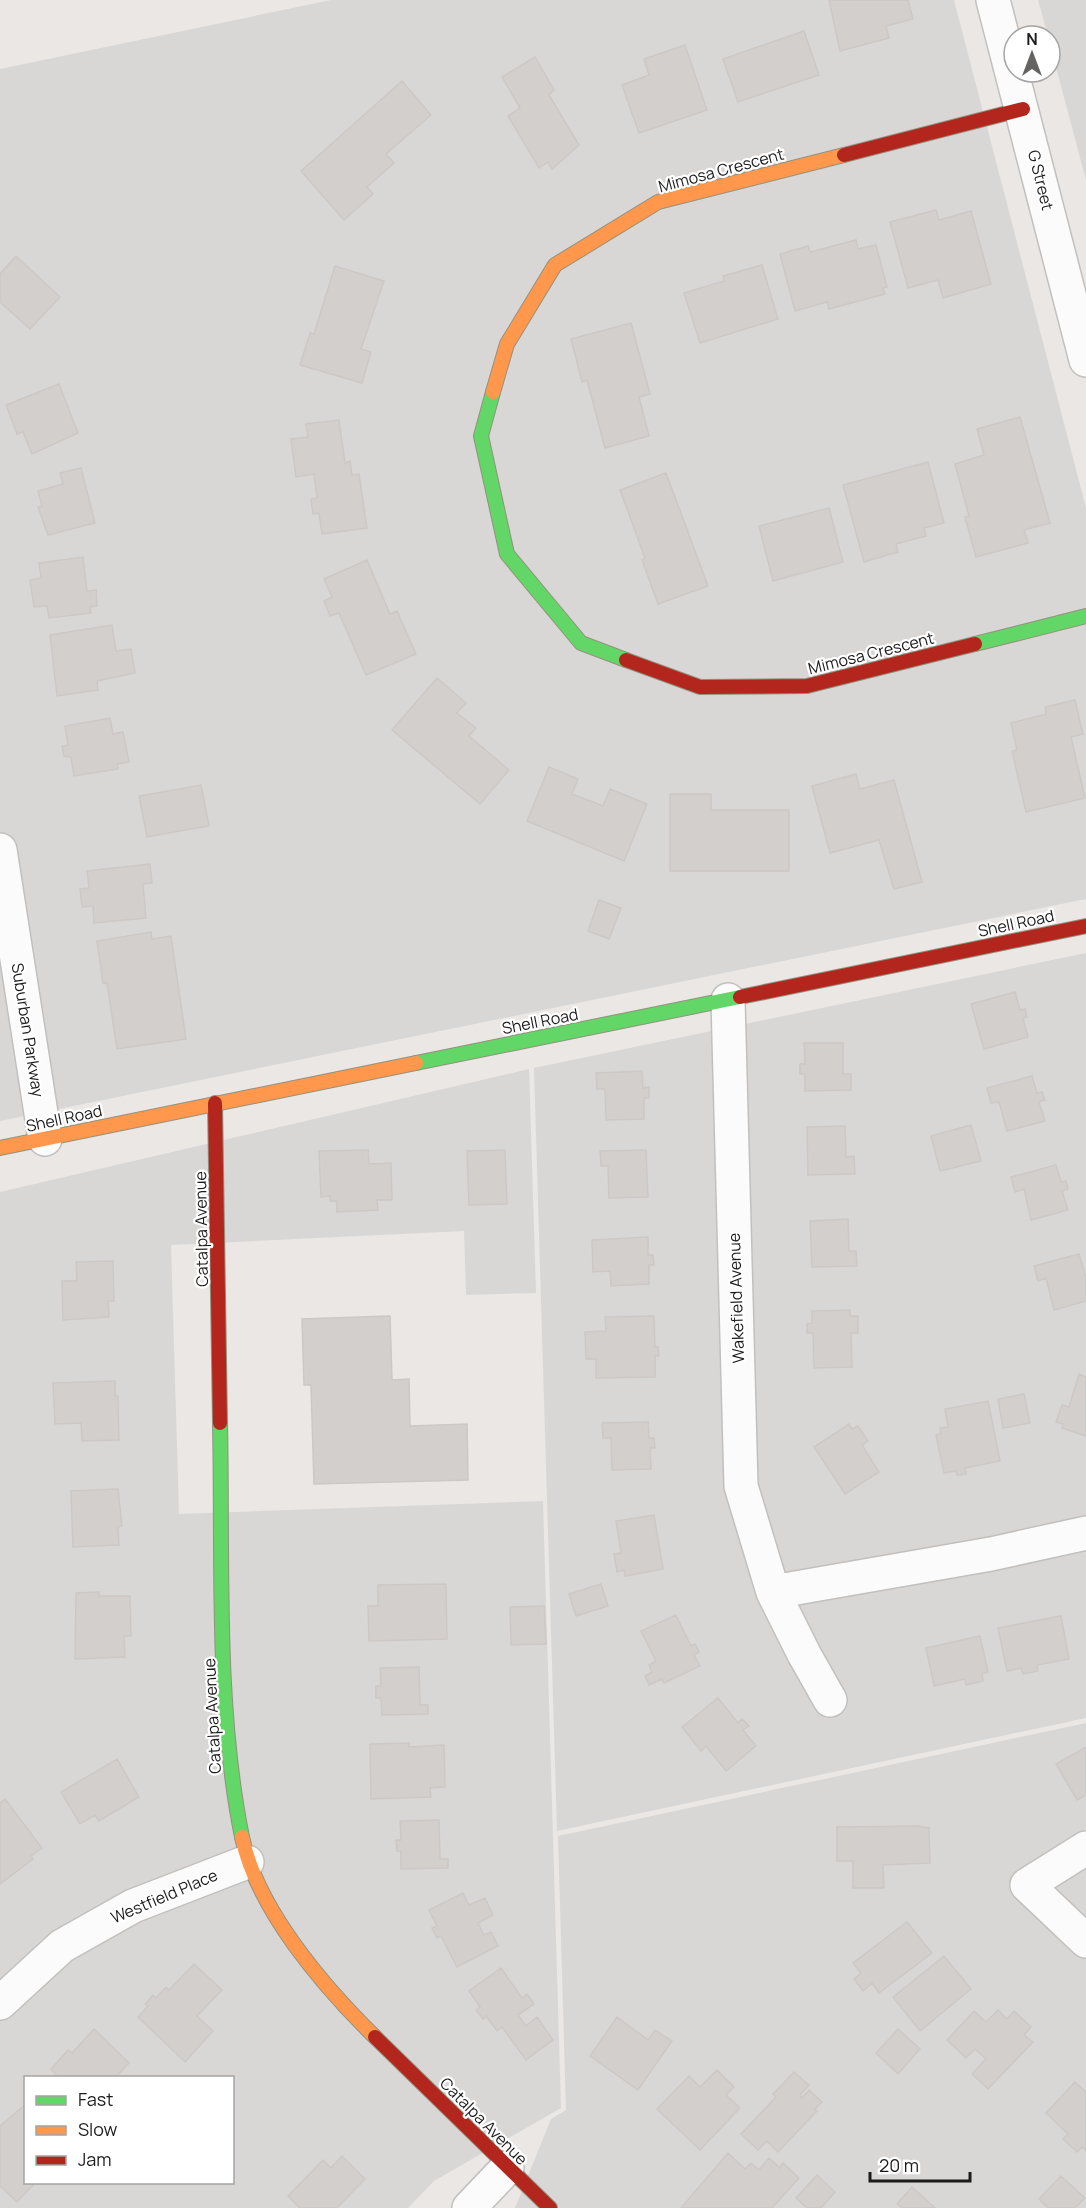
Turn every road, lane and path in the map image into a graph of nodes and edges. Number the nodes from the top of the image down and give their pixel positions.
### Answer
1 (993, 0) edge
2 (1023, 109) junction
3 (1086, 360) edge
4 (1086, 616) edge
5 (0, 850) edge
6 (1086, 926) edge
7 (728, 1000) junction
8 (215, 1104) junction
9 (45, 1139) junction
10 (0, 1148) edge
11 (1086, 1533) edge
12 (773, 1592) junction
13 (831, 1700) dead end
14 (1086, 1848) edge
15 (247, 1862) junction
16 (1086, 1941) edge
17 (0, 2003) edge
18 (507, 2168) junction
19 (470, 2208) edge
20 (550, 2208) edge

1 - 2 street, G Street
2 - 3 street, G Street
2 - 4 street, Mimosa Crescent
5 - 9 street, Suburban Parkway
6 - 7 street, Shell Road
7 - 8 street, Shell Road
7 - 12 street, Wakefield Avenue
8 - 9 street, Shell Road
8 - 15 street, Catalpa Avenue
9 - 10 street, Shell Road
11 - 12 street
12 - 13 street, Wakefield Avenue
14 - 16 street
15 - 17 street, Westfield Place
15 - 18 street, Catalpa Avenue
18 - 19 street
18 - 20 street, Catalpa Avenue

